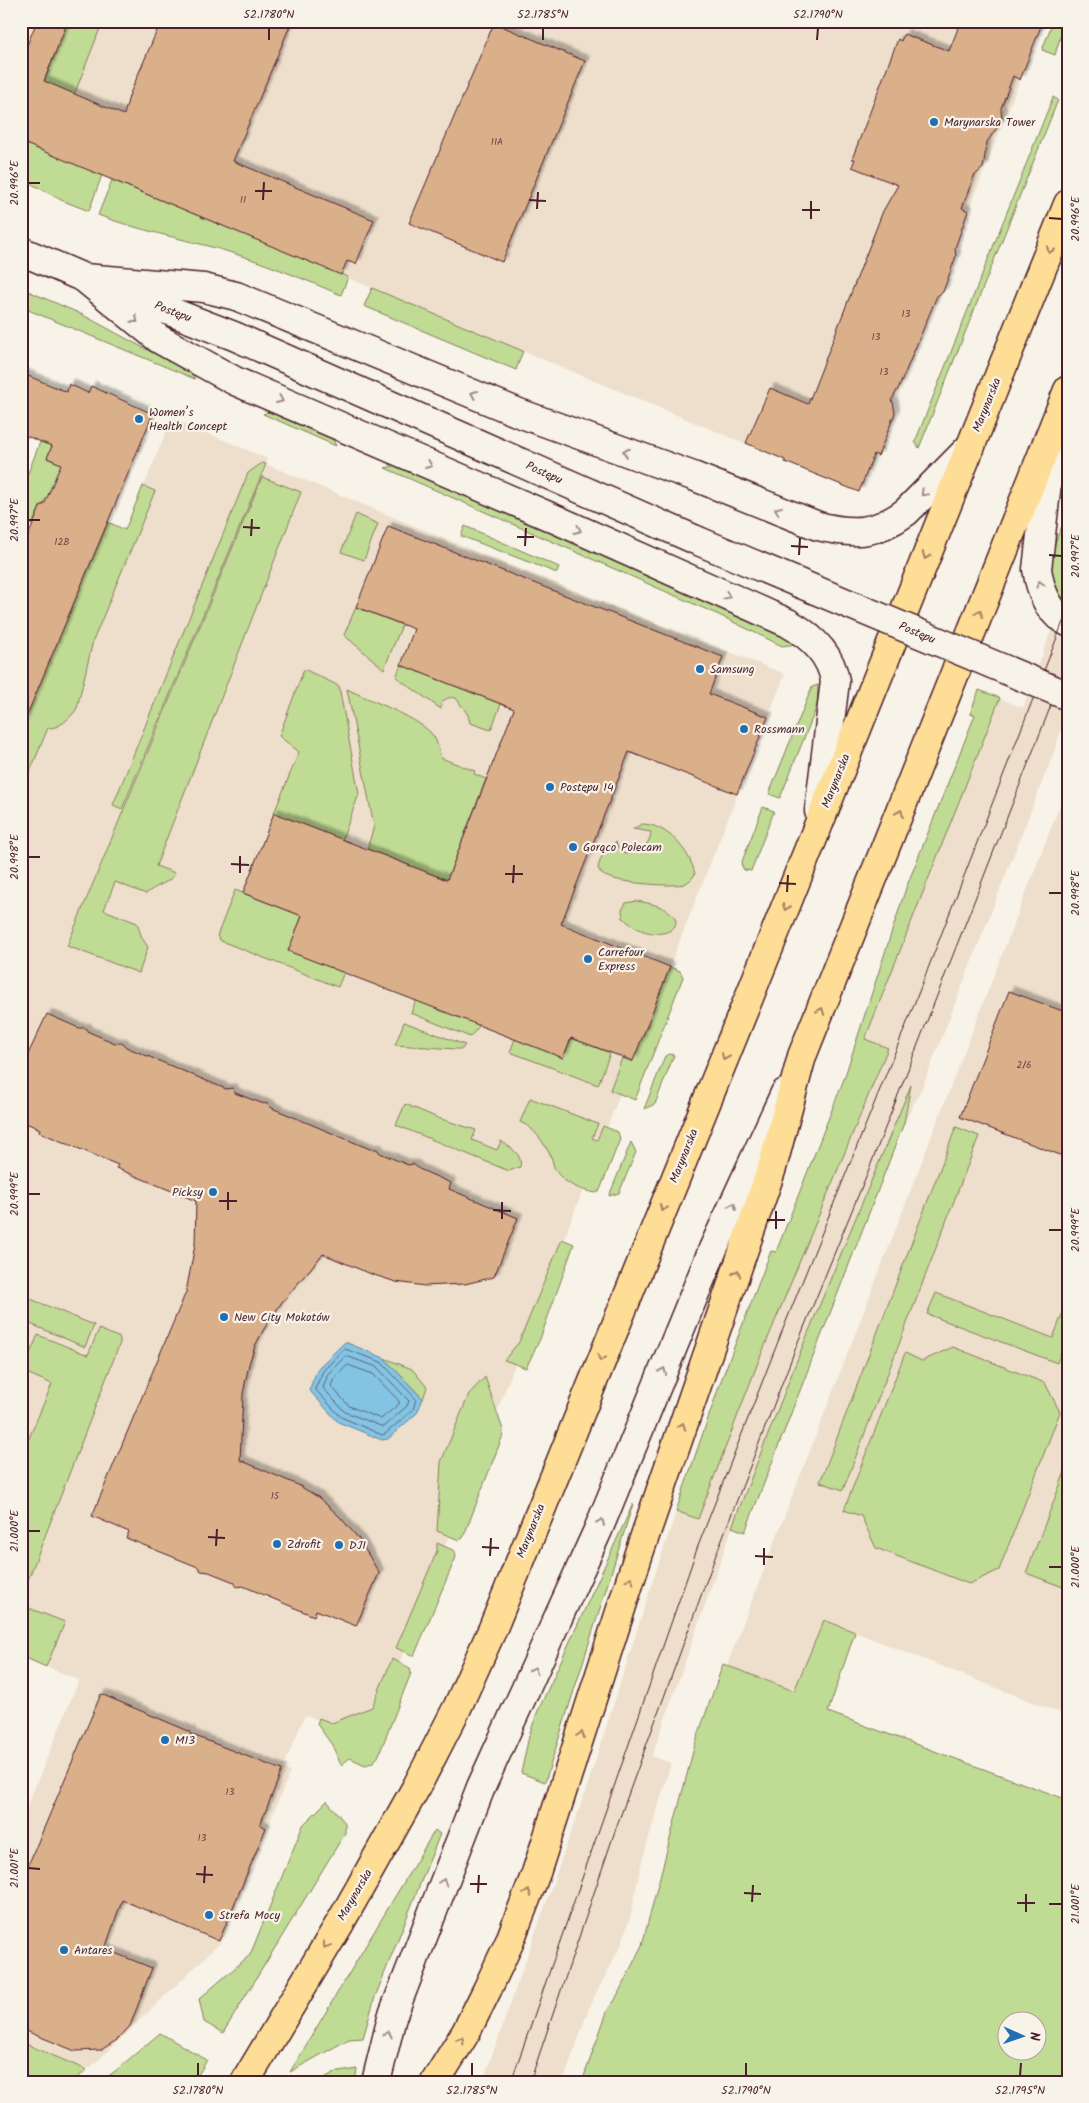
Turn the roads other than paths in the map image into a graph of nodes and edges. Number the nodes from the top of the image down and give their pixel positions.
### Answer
1 (1068, 204) edge
2 (21, 251) edge
3 (84, 278) junction
4 (1068, 390) edge
5 (1054, 426) junction
6 (971, 446) junction
7 (1068, 622) edge
8 (1068, 696) edge
9 (817, 829) junction
10 (802, 1056) junction
11 (245, 2082) edge
12 (376, 2082) edge
13 (435, 2082) edge

1 -> 6 main road, Marynarska
2 - 3 street, Postępu
6 -> 3 street
3 - 8 street, Postępu, bridge
3 -> 9 street
4 - 5 main road
7 -> 5 street
10 -> 5 main road
6 -> 9 main road, Marynarska
9 -> 11 main road, Marynarska
12 -> 10 street
13 -> 10 main road

